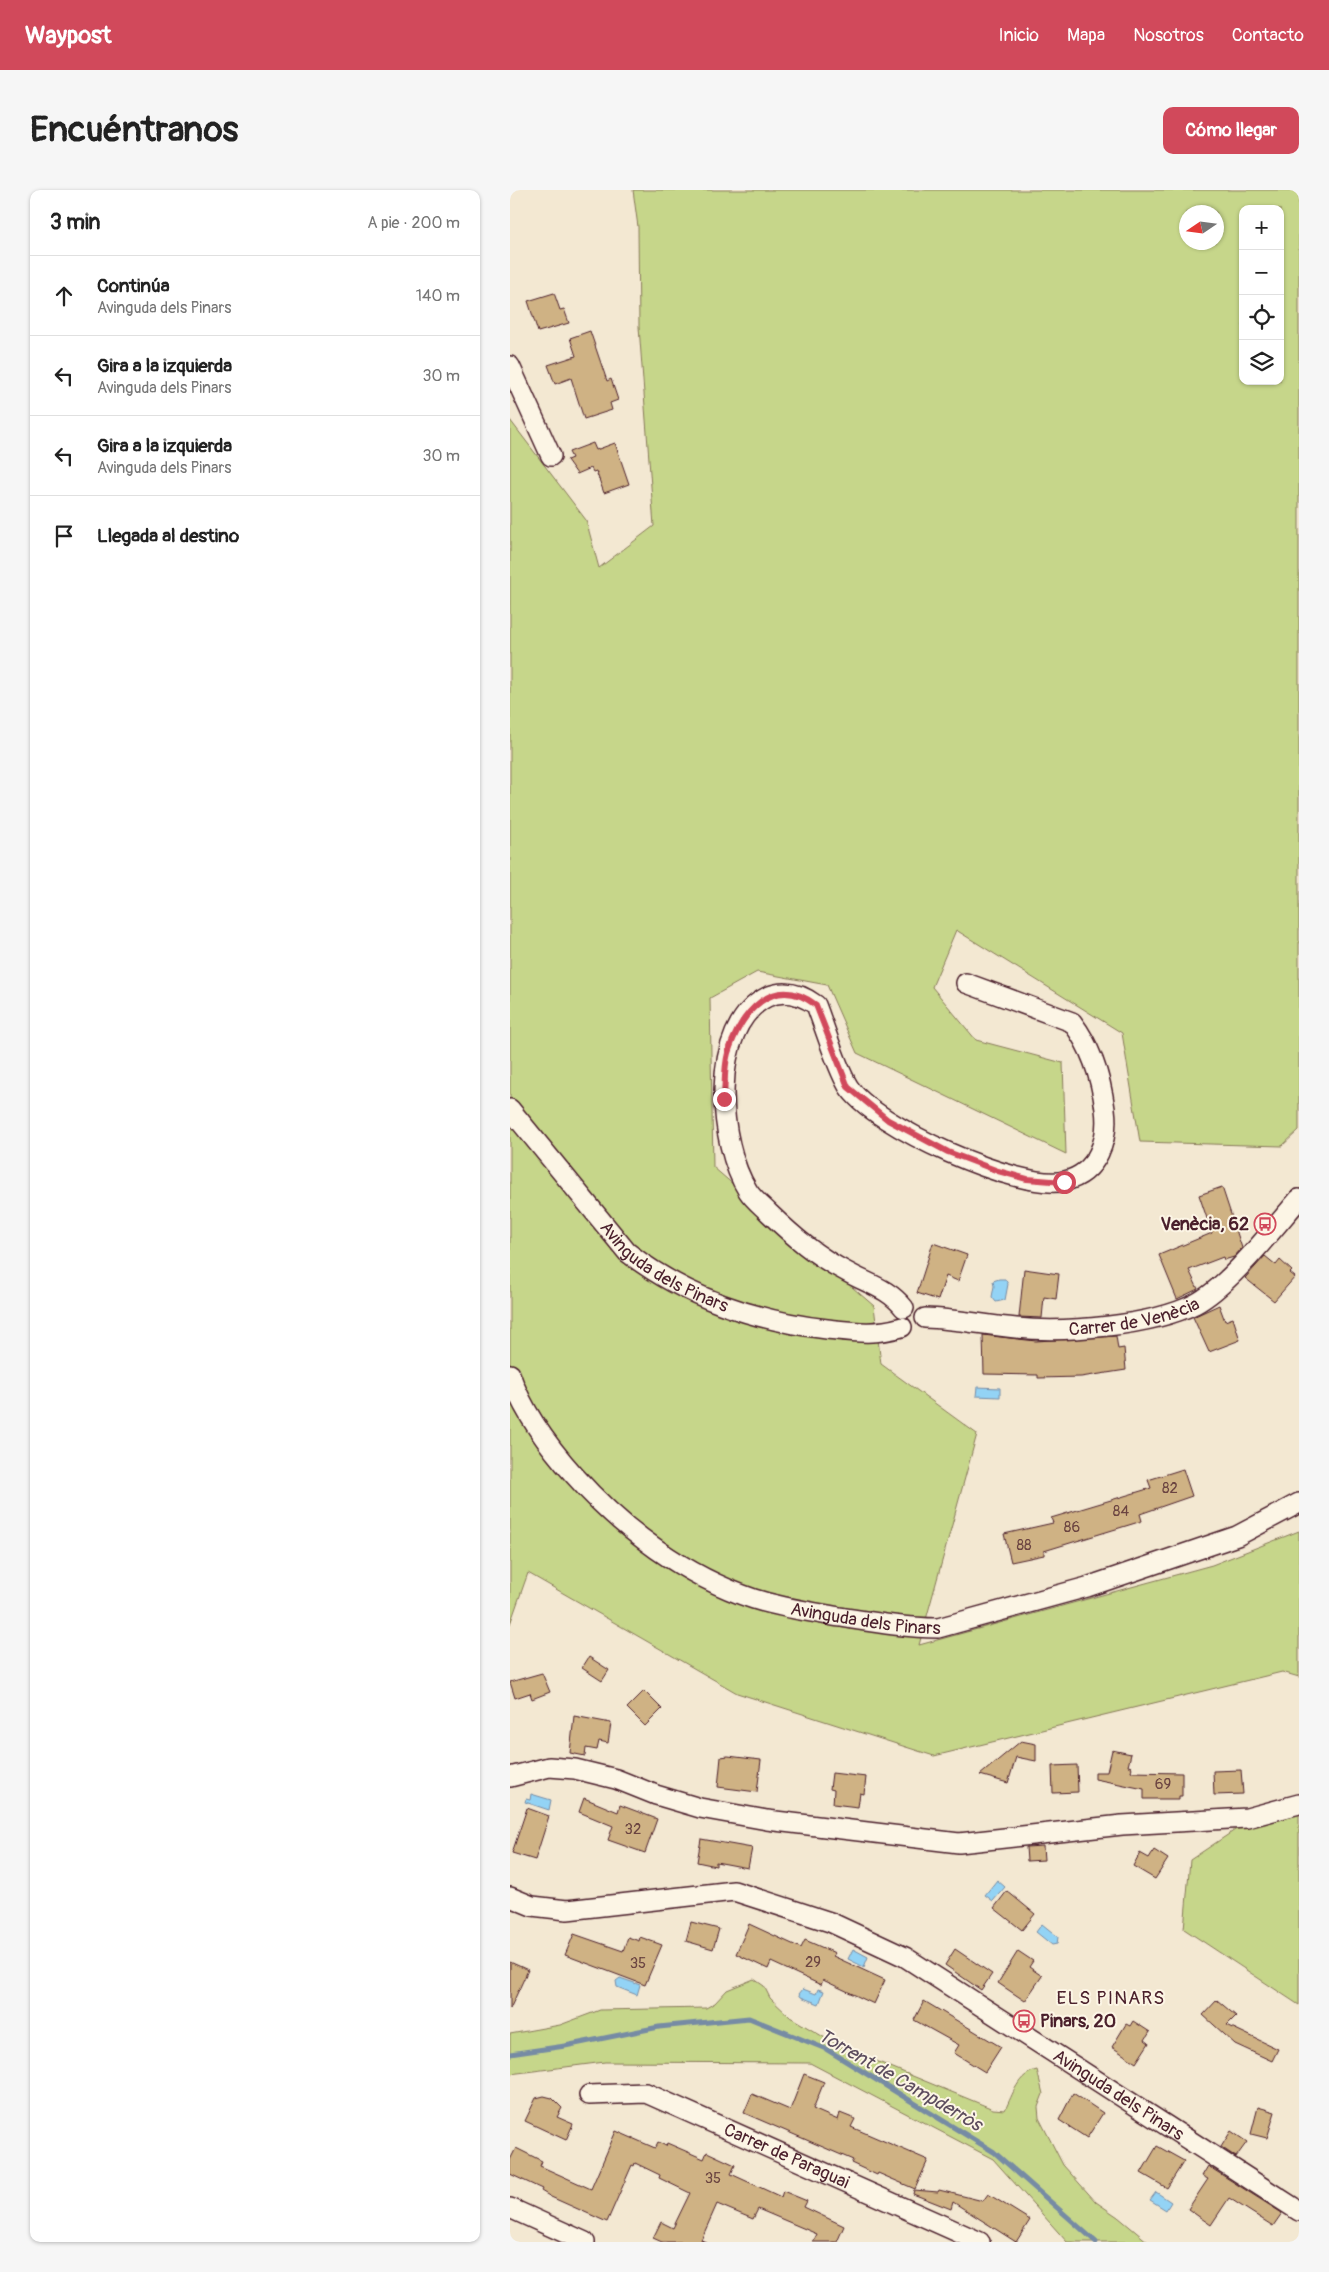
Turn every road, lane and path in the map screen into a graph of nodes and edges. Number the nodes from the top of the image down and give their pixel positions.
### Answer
1 (510, 366) edge
2 (551, 456) dead end
3 (966, 983) dead end
4 (510, 1109) edge
5 (1299, 1199) edge
6 (904, 1308) junction
7 (925, 1318) junction
8 (902, 1327) junction
9 (510, 1374) edge
10 (1299, 1503) edge
11 (510, 1777) edge
12 (1299, 1804) edge
13 (510, 1897) edge
14 (589, 2095) dead end
15 (510, 2208) edge
16 (1299, 2211) edge
17 (585, 2242) edge
18 (980, 2242) edge

1 - 2 street
3 - 6 street
4 - 8 street, Avinguda dels Pinars
5 - 7 street, Carrer de Venècia
6 - 7 street
6 - 8 street
7 - 8 street
9 - 10 street, Avinguda dels Pinars
11 - 12 street
13 - 16 street, Avinguda dels Pinars
14 - 18 street, Carrer de Paraguai
15 - 17 street

